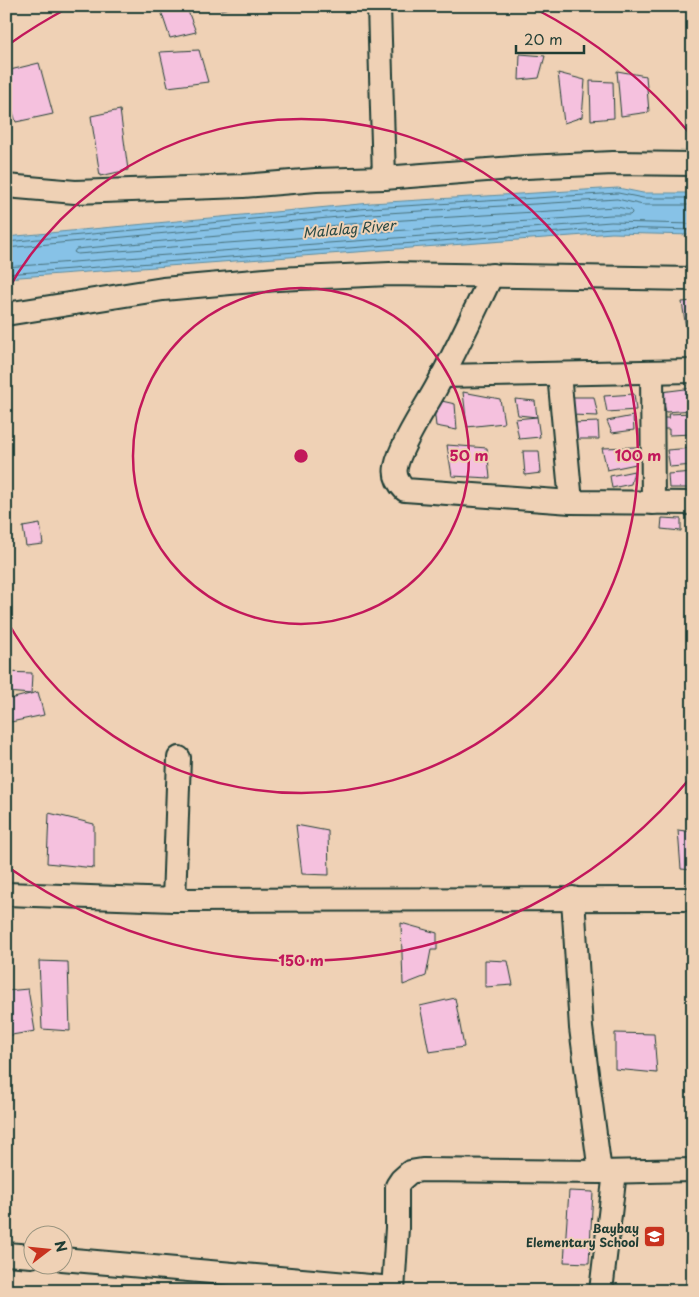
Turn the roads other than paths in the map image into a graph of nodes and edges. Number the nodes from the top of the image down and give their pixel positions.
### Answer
1 (380, 6) edge
2 (693, 164) edge
3 (384, 178) junction
4 (6, 186) edge
5 (492, 275) junction
6 (693, 279) edge
7 (6, 314) edge
8 (693, 371) edge
9 (652, 372) junction
10 (559, 374) junction
11 (442, 376) junction
12 (571, 502) junction
13 (653, 503) junction
14 (693, 503) edge
15 (179, 758) dead end
16 (6, 894) edge
17 (573, 898) junction
18 (693, 898) edge
19 (174, 900) junction
20 (693, 1170) edge
21 (607, 1172) junction
22 (6, 1254) edge
23 (22, 1255) edge
24 (72, 1260) edge
25 (393, 1290) edge
26 (601, 1291) edge

1 - 3 street
2 - 3 street
3 - 4 street
5 - 6 street
5 - 7 street
5 - 11 street
8 - 9 street
9 - 10 street
9 - 13 street
10 - 11 street
10 - 12 street
11 - 12 street
12 - 13 street
13 - 14 street
15 - 19 street
16 - 19 street
17 - 18 street
17 - 19 street
17 - 21 street
20 - 21 street
21 - 25 street
21 - 26 street
22 - 23 street
24 - 25 street

